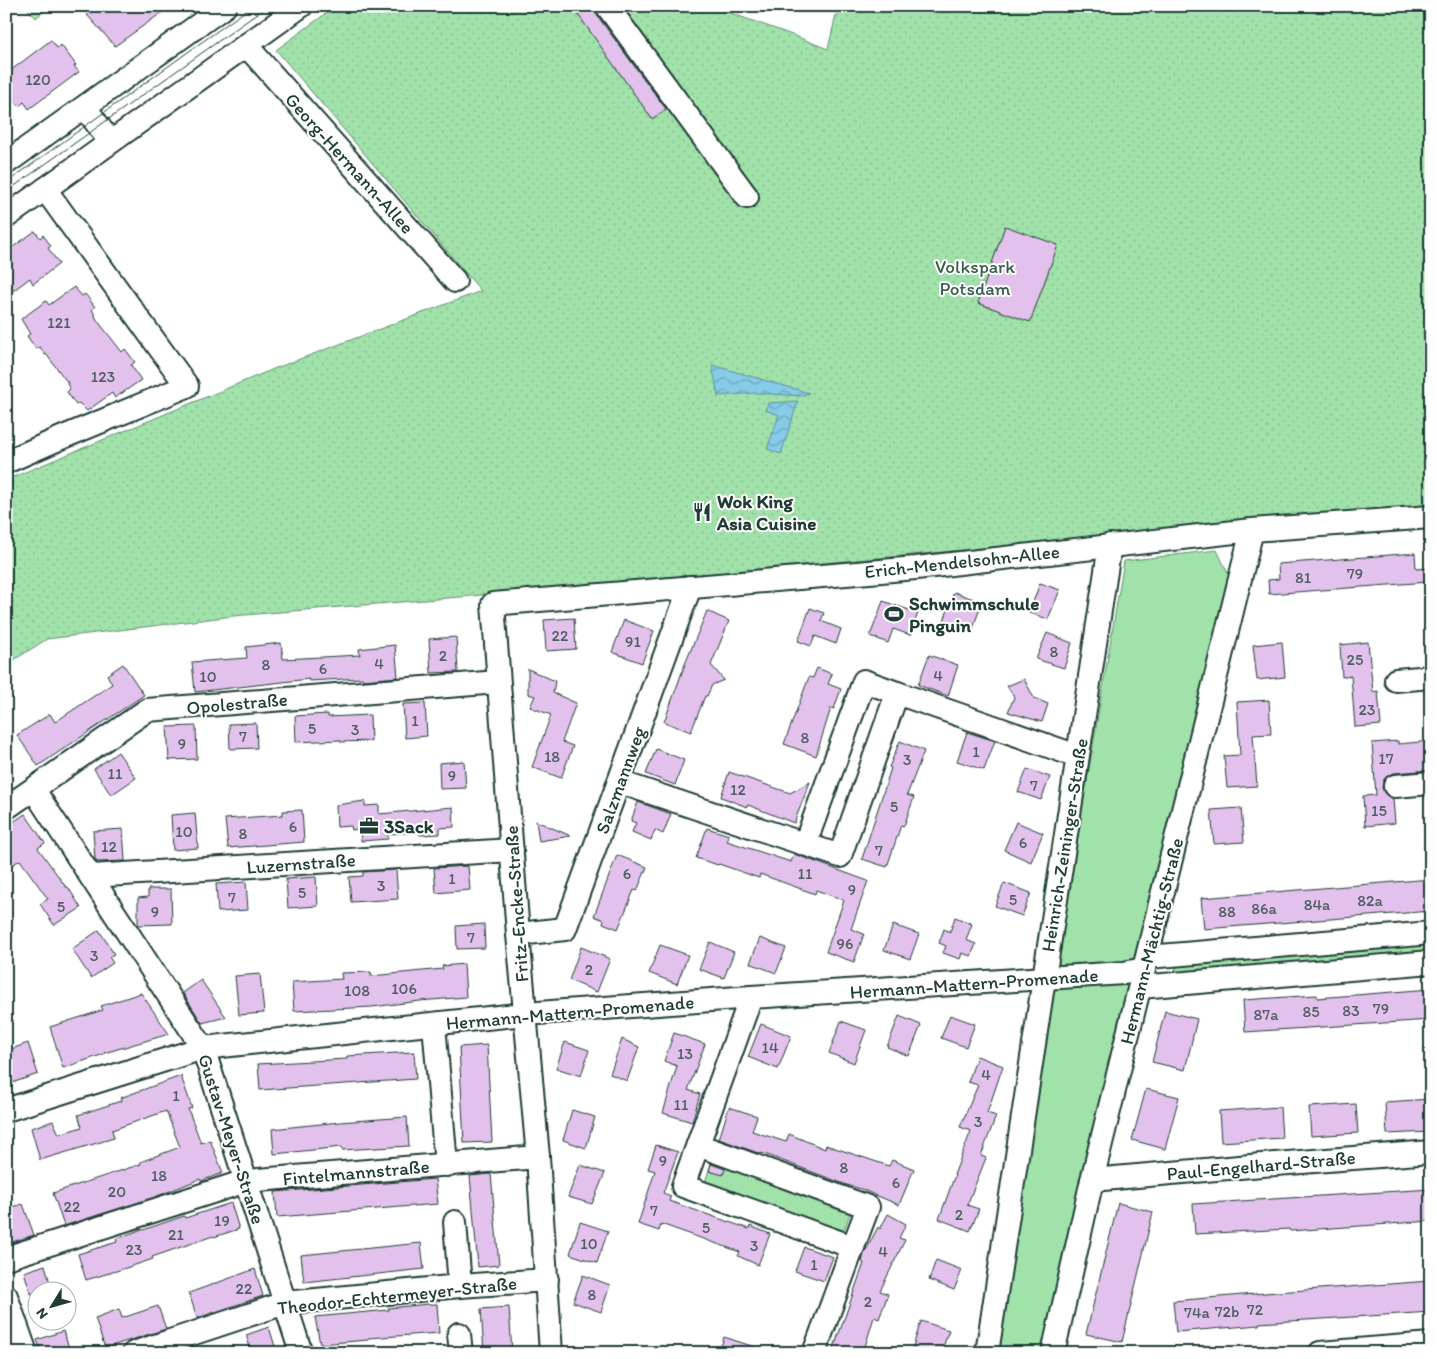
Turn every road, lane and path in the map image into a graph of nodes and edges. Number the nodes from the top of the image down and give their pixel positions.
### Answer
1 (301, 6) edge
2 (607, 6) edge
3 (222, 7) edge
4 (246, 45) junction
5 (85, 107) junction
6 (110, 142) junction
7 (10, 152) edge
8 (45, 189) junction
9 (747, 197) dead end
10 (6, 217) edge
11 (455, 281) dead end
12 (6, 462) edge
13 (1431, 517) edge
14 (1252, 530) junction
15 (1110, 545) junction
16 (690, 587) junction
17 (493, 604) joint
18 (1431, 677) edge
19 (1396, 680) dead end
20 (498, 682) junction
21 (898, 693) junction
22 (1077, 756) junction
23 (619, 782) junction
24 (1431, 783) edge
25 (1395, 786) dead end
26 (34, 790) junction
27 (6, 808) edge
28 (806, 844) junction
29 (512, 850) junction
30 (91, 876) junction
31 (518, 934) junction
32 (1431, 934) edge
33 (1431, 962) edge
34 (1144, 971) junction
35 (1043, 978) junction
36 (751, 997) junction
37 (525, 1014) junction
38 (434, 1024) junction
39 (203, 1048) junction
40 (6, 1110) edge
41 (698, 1146) junction
42 (1431, 1152) edge
43 (538, 1157) junction
44 (446, 1165) junction
45 (1092, 1180) junction
46 (246, 1181) junction
47 (455, 1222) dead end
48 (853, 1247) junction
49 (6, 1258) edge
50 (547, 1280) junction
51 (460, 1286) junction
52 (6, 1296) edge
53 (285, 1303) junction
54 (1431, 1344) edge
55 (26, 1353) edge
56 (134, 1353) edge
57 (301, 1353) edge
58 (551, 1353) edge
59 (814, 1353) edge
60 (987, 1353) edge
61 (1053, 1353) edge
62 (1320, 1353) edge

1 - 4 street
2 - 9 street
3 - 5 street
4 - 6 street
4 - 11 street, Georg-Hermann-Allee
5 - 6 street
5 - 7 street
6 - 8 street
8 - 10 street
8 - 12 street
13 - 14 street, Erich-Mendelsohn-Allee
14 - 15 street, Erich-Mendelsohn-Allee
14 - 34 street, Hermann-Mächtig-Straße
15 - 16 street, Erich-Mendelsohn-Allee
15 - 22 street, Heinrich-Zeininger-Straße
16 - 17 street, Erich-Mendelsohn-Allee
16 - 23 street, Salzmannweg
17 - 20 street, Fritz-Encke-Straße
18 - 19 street
20 - 26 street, Opolestraße
20 - 29 street, Fritz-Encke-Straße
21 - 22 street
21 - 28 street
21 - 28 street
22 - 35 street, Heinrich-Zeininger-Straße
23 - 28 street
23 - 31 street, Salzmannweg
24 - 25 street
26 - 27 street, Opolestraße
26 - 30 street, Gustav-Meyer-Straße
29 - 30 street, Luzernstraße
29 - 31 street, Fritz-Encke-Straße
30 - 39 street, Gustav-Meyer-Straße
31 - 37 street, Fritz-Encke-Straße
32 - 34 street, Hermann-Mattern-Promenade
33 - 34 street, Hermann-Mattern-Promenade
34 - 35 street, Hermann-Mattern-Promenade
34 - 45 street, Hermann-Mächtig-Straße
35 - 36 street, Hermann-Mattern-Promenade
35 - 60 street, Heinrich-Zeininger-Straße
36 - 37 street, Hermann-Mattern-Promenade
36 - 41 street
37 - 38 street, Hermann-Mattern-Promenade
37 - 43 street, Fritz-Encke-Straße
38 - 39 street, Hermann-Mattern-Promenade
38 - 44 street
39 - 40 street, Hermann-Mattern-Promenade
39 - 46 street, Gustav-Meyer-Straße
41 - 48 street
41 - 48 street
42 - 45 street, Paul-Engelhard-Straße
43 - 44 street, Fintelmannstraße
43 - 50 street, Fritz-Encke-Straße
44 - 46 street, Fintelmannstraße
45 - 61 street, Hermann-Mächtig-Straße
46 - 49 street, Fintelmannstraße
46 - 53 street, Gustav-Meyer-Straße
47 - 51 street
48 - 59 street
50 - 51 street, Theodor-Echtermeyer-Straße
50 - 58 street, Fritz-Encke-Straße
51 - 53 street, Theodor-Echtermeyer-Straße
52 - 55 street
53 - 56 street, Theodor-Echtermeyer-Straße
53 - 57 street, Gustav-Meyer-Straße
54 - 62 street

